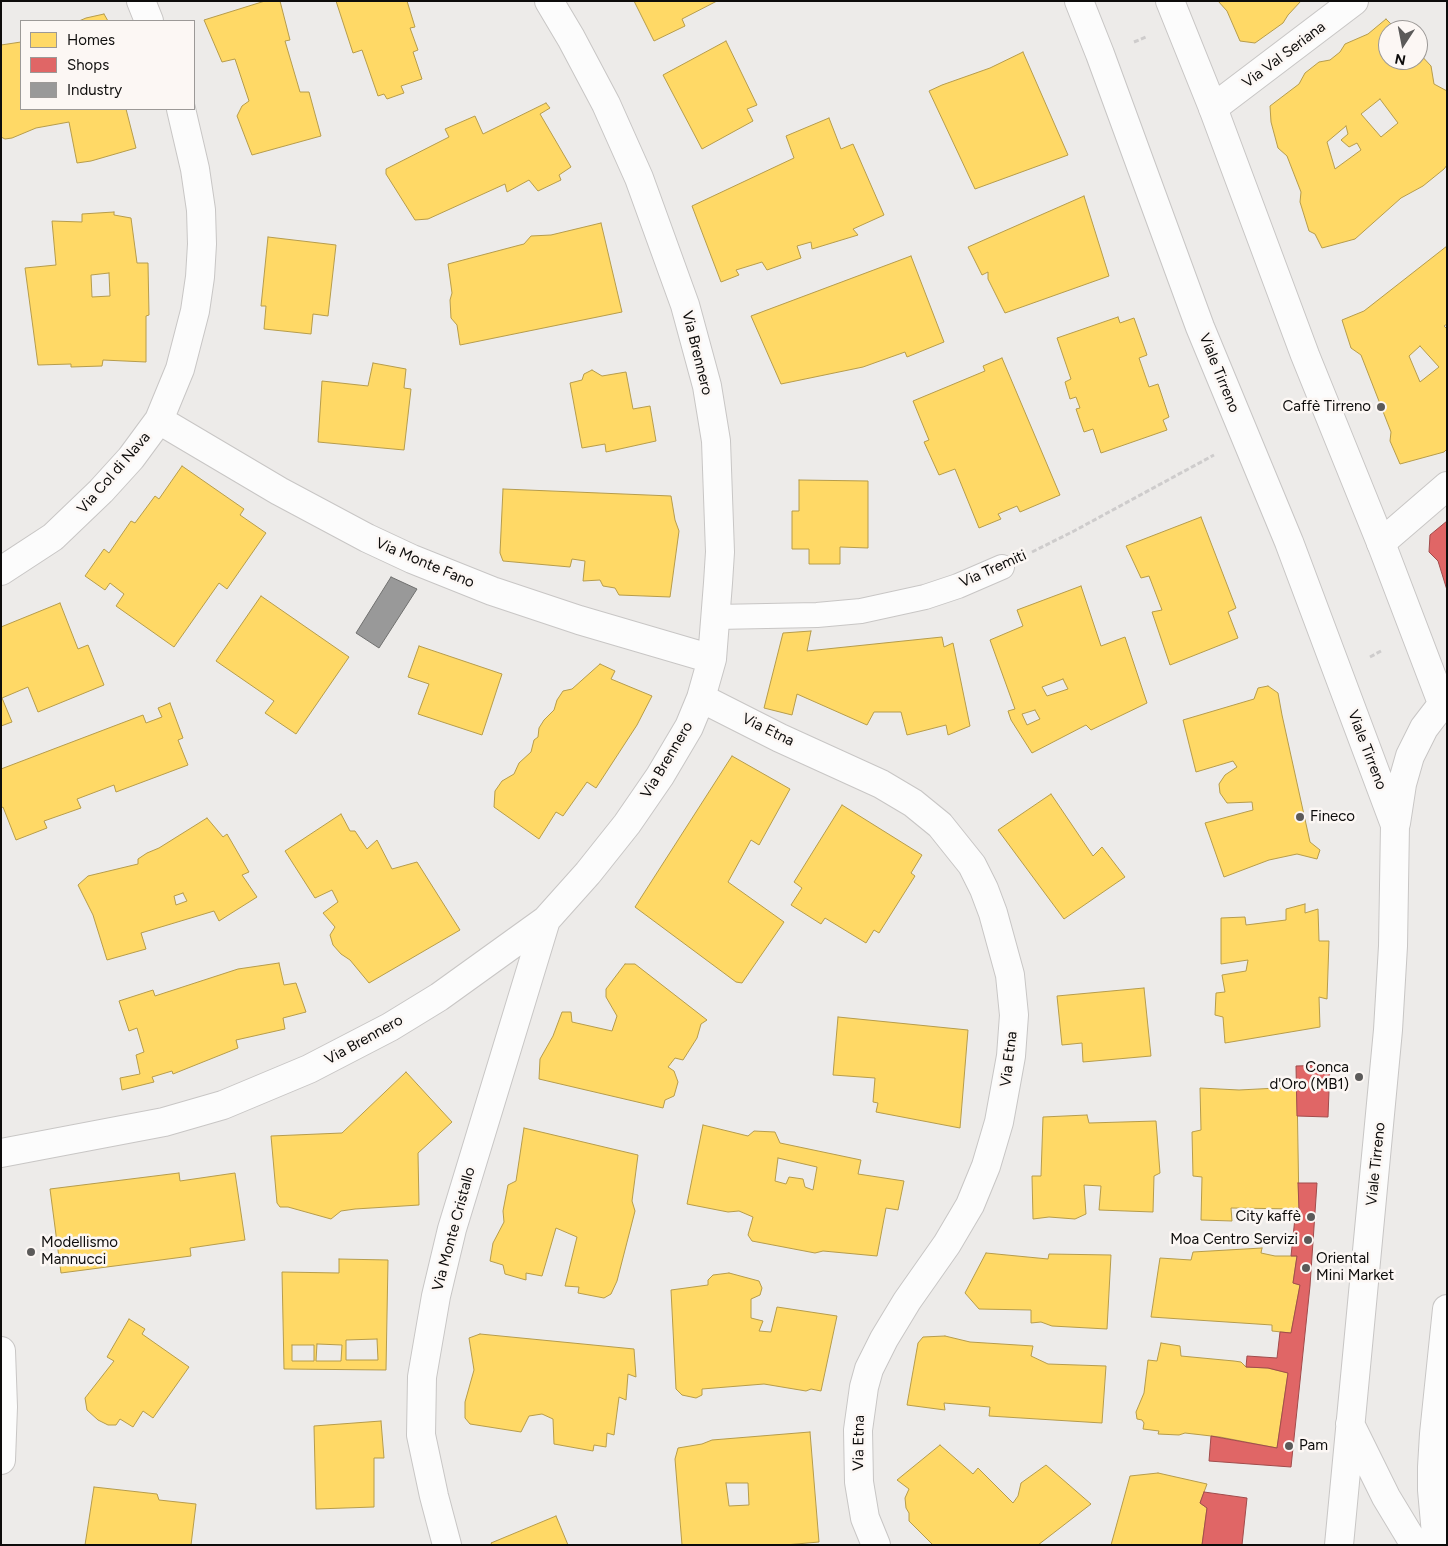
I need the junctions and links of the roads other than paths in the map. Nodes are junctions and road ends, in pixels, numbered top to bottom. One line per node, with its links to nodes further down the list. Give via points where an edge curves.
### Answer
1 (141, 1): 6 (street)
2 (549, 1): 14 (street, Via Brennero, via 606,104 639,178 698,349 716,440 720,552)
3 (1078, 1): 18 (street, Viale Tirreno, via 1200,327 1289,542)
4 (1170, 1): 7 (street)
5 (1354, 1): 7 (street, Via Val Seriana)
6 (149, 20)
7 (1213, 108): 11 (street, via 1305,355)
8 (181, 110): 9 (street, Via Col di Nava, via 202,210 200,277 180,369)
9 (159, 420): 13 (street, Via Col di Nava, via 131,458 70,522 34,551); 15 (street, Via Monte Fano, via 279,491 420,562 492,591 579,620)
10 (1447, 486): 11 (street)
11 (1381, 543): 17 (street)
12 (1002, 567): 14 (lane, Via Tremiti, via 925,597 861,611)
13 (1, 571)
14 (716, 617): 15 (street, Via Brennero)
15 (712, 659): 16 (street, Via Brennero)
16 (701, 698): 19 (street, Via Brennero, via 676,750 627,824); 26 (street, Via Etna, via 881,784 913,803 940,825 972,865 984,889 1010,975 1014,1015 1011,1056 1001,1115 986,1166 970,1205 884,1339 864,1387 858,1430 859,1482 865,1518)
17 (1444, 700): 18 (street, via 1424,728 1410,756)
18 (1395, 825): 23 (street, Viale Tirreno, via 1388,1030)
19 (546, 920): 20 (street, Via Brennero, via 439,996 390,1026 310,1069 268,1087 223,1105 164,1122); 25 (street, Via Monte Cristallo, via 452,1229 424,1368 421,1435)
20 (1, 1153)
21 (1447, 1309): 29 (street, via 1432,1467)
22 (1, 1351): 24 (street)
23 (1350, 1424): 27 (street, Viale Tirreno); 28 (street, via 1386,1497)
24 (1, 1460)
25 (447, 1545)
26 (876, 1545)
27 (1339, 1545)
28 (1415, 1545)
29 (1437, 1545)

